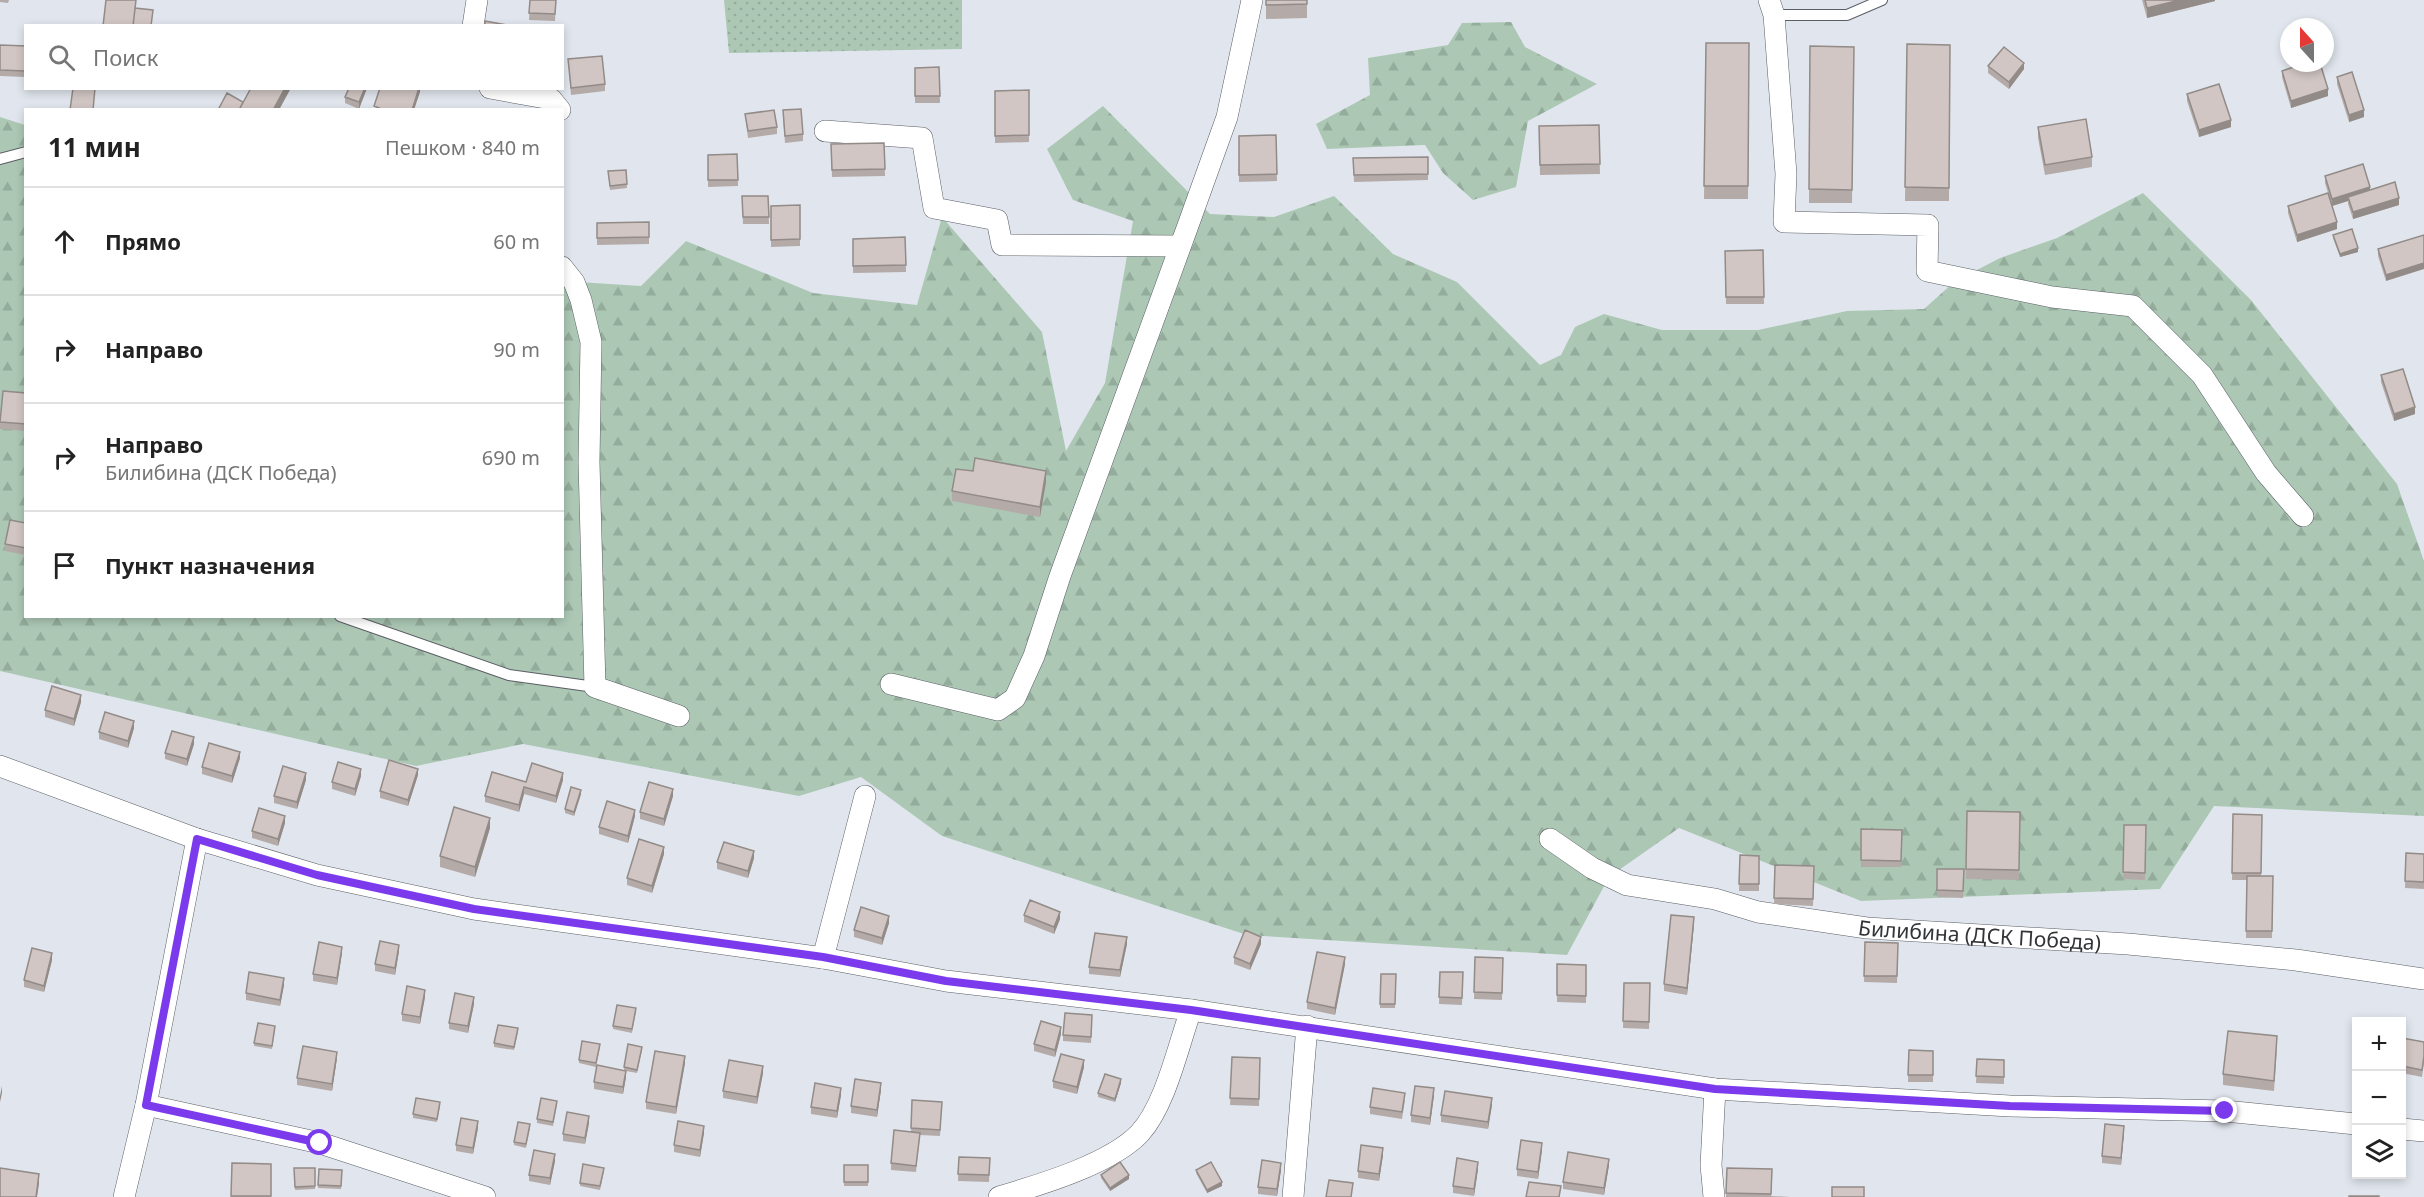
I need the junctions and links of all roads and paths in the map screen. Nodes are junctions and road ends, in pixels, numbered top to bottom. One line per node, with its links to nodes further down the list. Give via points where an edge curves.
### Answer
1 (477, 0): 5 (street)
2 (1252, 0): 11 (street, via 1227,117)
3 (1882, 0): 4 (lane, via 1847,15)
4 (1771, 8): 13 (street, via 1786,174 1784,222 1928,225 1927,271 2052,297 2133,306 2202,375 2266,473)
5 (473, 24)
6 (500, 90): 7 (street, via 551,99)
7 (558, 108)
8 (825, 131): 11 (street, via 922,138 934,208 997,220 1002,246)
9 (24, 153): 10 (lane)
10 (0, 159)
11 (1180, 246): 15 (street, via 1034,656 1015,698 998,710)
12 (566, 277): 16 (street, via 581,300 591,342 589,462)
13 (2303, 516)
14 (346, 618): 16 (lane, via 509,675)
15 (891, 684)
16 (595, 687): 17 (street)
17 (679, 716)
18 (0, 766): 20 (street)
19 (865, 796): 22 (street)
20 (197, 839): 22 (street, via 317,875 474,909); 27 (street)
21 (1550, 839): 23 (street, Билибина (ДСК Победа), via 1592,868 1628,885 1715,899 1758,912 1867,928 2128,944 2296,960)
22 (823, 957): 24 (street, via 946,981)
23 (2424, 979)
24 (1191, 1010): 25 (street); 33 (street, via 1159,1102 1140,1133 1076,1171)
25 (1307, 1026): 26 (street); 34 (street)
26 (1715, 1089): 28 (street, via 2010,1106 2225,1111); 35 (street, via 1711,1166)
27 (146, 1105): 31 (street); 32 (street, via 320,1143)
28 (2352, 1124)
29 (2406, 1129): 30 (street)
30 (2424, 1131)
31 (123, 1197)
32 (485, 1197)
33 (999, 1197)
34 (1293, 1197)
35 (1714, 1197)

